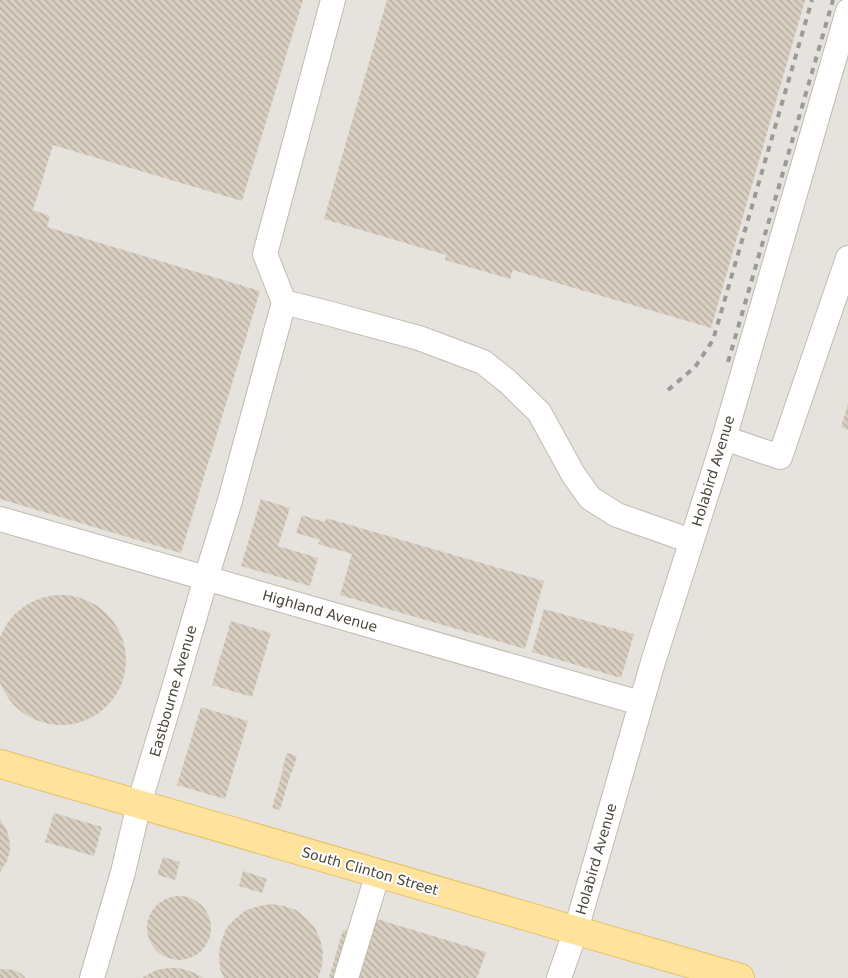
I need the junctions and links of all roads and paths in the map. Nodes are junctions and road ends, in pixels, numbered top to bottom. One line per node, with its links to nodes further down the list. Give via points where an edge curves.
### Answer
1 (333, 0): 4 (street, via 265,254)
2 (848, 11): 5 (street, Holabird Avenue)
3 (848, 258): 5 (street, via 780,457)
4 (284, 302): 7 (street, via 419,338 483,362 539,412 590,498 618,515); 8 (street, Eastbourne Avenue)
5 (724, 438): 7 (street, Holabird Avenue)
6 (0, 519): 8 (street, Highland Avenue)
7 (690, 541): 9 (street, Holabird Avenue)
8 (206, 578): 9 (street, Highland Avenue); 11 (street, Eastbourne Avenue)
9 (640, 703): 13 (street, Holabird Avenue)
10 (0, 764): 11 (main road, South Clinton Street)
11 (139, 804): 12 (main road, South Clinton Street); 14 (street, Eastbourne Avenue)
12 (378, 873): 13 (main road, South Clinton Street); 15 (street)
13 (576, 930): 16 (street, Holabird Avenue); 17 (main road, South Clinton Street)
14 (92, 978)
15 (346, 978)
16 (559, 978)
17 (740, 978)

